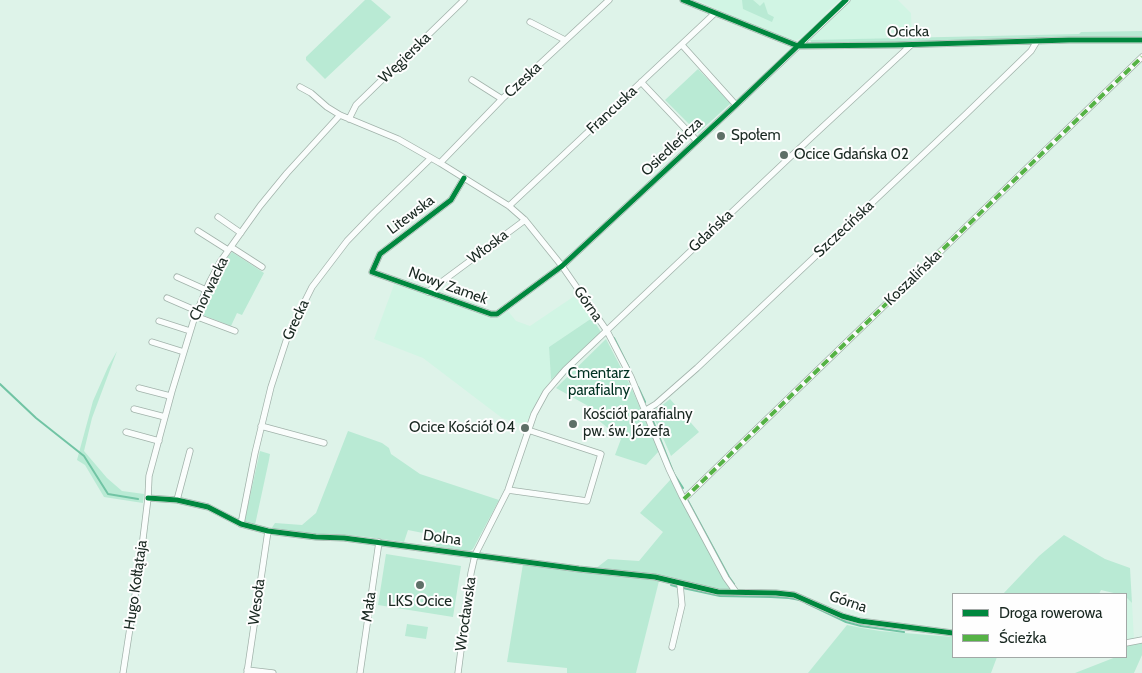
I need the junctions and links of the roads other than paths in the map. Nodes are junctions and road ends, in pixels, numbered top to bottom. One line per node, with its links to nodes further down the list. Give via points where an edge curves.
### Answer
1 (464, 0): 20 (street, Węgierska, via 356,105)
2 (609, 0): 7 (street, Czeska)
3 (683, 0): 5 (street, Ocicka)
4 (847, 0): 12 (street, Osiedleńcza)
5 (715, 13): 10 (street, Francuska); 12 (street, Ocicka)
6 (530, 22): 7 (street)
7 (565, 40): 17 (street, Czeska)
8 (1142, 40): 9 (street, Ocicka)
9 (1037, 41): 11 (street, Ocicka); 48 (street, Szczecińska, via 1031,51 924,154 697,368)
10 (682, 44): 15 (street, Francuska); 18 (street)
11 (911, 45): 12 (street, Ocicka); 42 (street, Gdańska)
12 (798, 46): 18 (street, Osiedleńcza)
13 (1142, 57): 58 (street, Koszalińska)
14 (472, 80): 17 (street)
15 (641, 82): 21 (street); 25 (street, Francuska)
16 (300, 87): 19 (street, Górna)
17 (502, 100): 23 (street, Czeska)
18 (736, 105): 21 (street, Osiedleńcza)
19 (340, 115): 20 (street, Górna); 29 (street, Chorwacka, via 286,173)
20 (349, 119): 22 (street, Górna, via 398,139)
21 (697, 141): 31 (street, Osiedleńcza)
22 (431, 158): 23 (street, Górna); 50 (street, Grecka, via 347,241 312,287 288,335)
23 (440, 163): 24 (street, Górna)
24 (464, 178): 25 (street, Górna); 33 (street, Litewska, via 452,200 380,254)
25 (509, 206): 27 (street, Górna)
26 (218, 217): 29 (street)
27 (525, 220): 31 (street, Górna); 36 (street, Włoska)
28 (198, 231): 30 (street)
29 (241, 233): 30 (street, Chorwacka)
30 (229, 249): 32 (street); 35 (street, Chorwacka)
31 (562, 266): 36 (street, Nowy Zamek, via 497,314); 42 (street, Górna)
32 (262, 267)
33 (372, 272): 36 (street, Nowy Zamek)
34 (177, 277): 35 (street)
35 (206, 290): 38 (street, Chorwacka)
36 (428, 292)
37 (167, 298): 38 (street)
38 (196, 313): 40 (street, Chorwacka); 41 (street)
39 (159, 321): 40 (street)
40 (190, 331): 44 (street, Chorwacka)
41 (235, 331)
42 (607, 331): 48 (street, Górna); 51 (street, Gdańska, via 546,392)
43 (152, 342): 44 (street)
44 (184, 352): 46 (street, Chorwacka)
45 (139, 388): 46 (street)
46 (170, 396): 49 (street, Chorwacka)
47 (134, 409): 49 (street)
48 (646, 410): 58 (street, Górna)
49 (165, 417): 53 (street, Chorwacka)
50 (261, 426): 54 (street); 60 (street, Grecka)
51 (528, 430): 56 (street, Gdańska); 56 (street, via 601,454 587,501)
52 (126, 432): 53 (street)
53 (159, 441): 57 (street, Chorwacka)
54 (324, 443)
55 (190, 451): 59 (street)
56 (508, 490): 63 (street, Gdańska)
57 (148, 498): 59 (street, Dolna); 71 (street, Hugo Kołłątaja)
58 (684, 499): 65 (street, Górna)
59 (177, 500): 60 (street, Dolna, via 208,507)
60 (240, 524): 61 (street, Dolna)
61 (268, 531): 62 (street, Dolna); 70 (street, Wesoła)
62 (379, 542): 63 (street, Dolna); 73 (street, Mała)
63 (475, 555): 64 (street, Dolna, via 655,577); 74 (street, Wrocławska)
64 (681, 587): 65 (street, Dolna); 69 (street, via 682,605)
65 (736, 592): 66 (street, Górna, via 794,595 860,621)
66 (952, 633)
67 (1142, 640): 68 (street)
68 (1127, 643)
69 (672, 647)
70 (247, 671): 72 (street)
71 (122, 673)
72 (273, 673)
73 (360, 673)
74 (458, 673)

